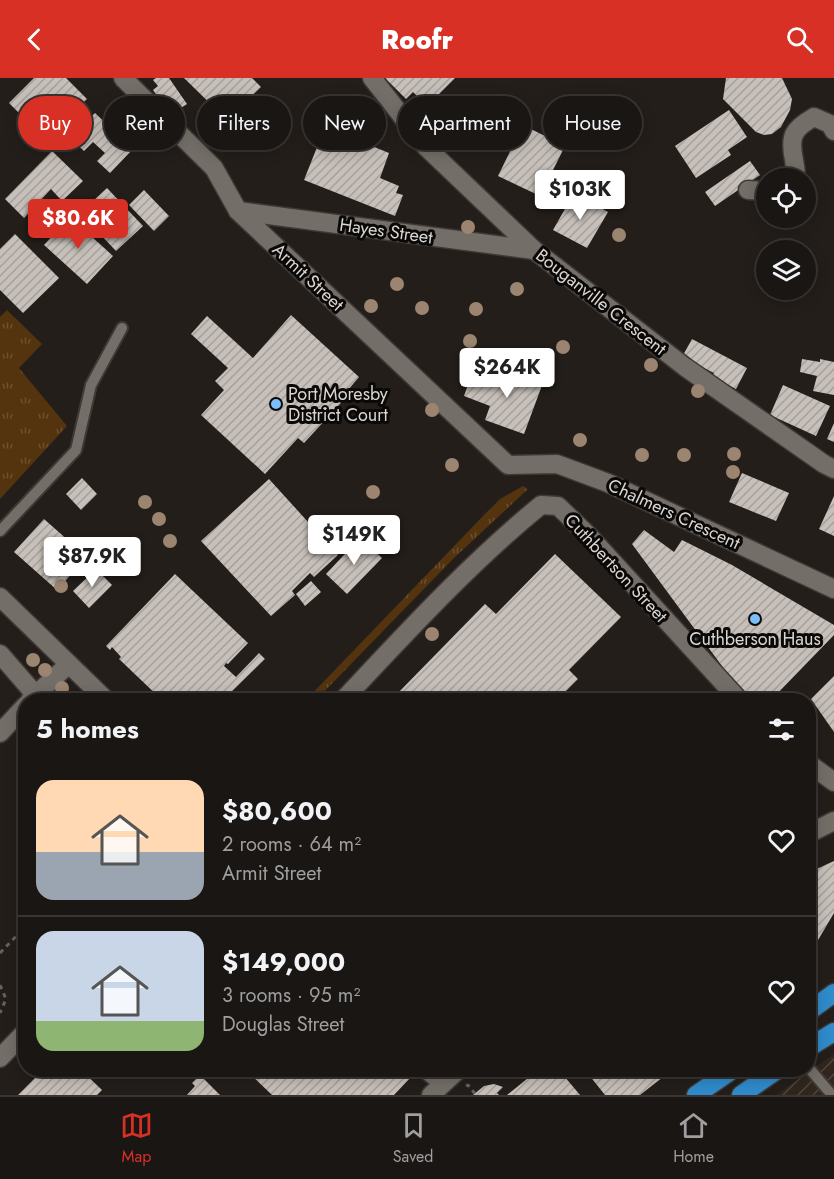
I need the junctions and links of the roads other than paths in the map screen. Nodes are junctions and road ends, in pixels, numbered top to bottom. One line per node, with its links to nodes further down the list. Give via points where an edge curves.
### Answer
1 (123, 78): 5 (street, Armit Street, via 214,168)
2 (372, 78): 6 (street, Bouganville Crescent, via 426,147)
3 (834, 130): 4 (street, via 813,117 798,126 792,138)
4 (795, 168)
5 (238, 211): 6 (street, Hayes Street); 8 (street, Armit Street)
6 (534, 250): 9 (street, Bouganville Crescent, via 685,367)
7 (122, 328): 10 (lane, via 91,385 76,450)
8 (508, 465): 11 (street, Chalmers Crescent, via 557,464 608,483)
9 (834, 469)
10 (0, 531)
11 (834, 589)
12 (0, 597): 14 (street)
13 (0, 654): 15 (street)
14 (69, 664): 16 (street); 17 (street)
15 (28, 693)
16 (40, 693)
17 (99, 693)
18 (350, 693): 19 (street, Cuthbertson Street, via 430,607 541,505 558,506 590,537)
19 (734, 693)
20 (18, 715): 21 (street)
21 (0, 733)
22 (816, 769): 23 (street)
23 (834, 782)
24 (834, 821): 25 (street)
25 (816, 830)
26 (834, 993): 27 (highway)
27 (816, 1006)
28 (834, 1032): 30 (highway)
29 (18, 1039): 31 (street)
30 (816, 1043)
31 (0, 1058)
32 (816, 1076): 39 (lane)
33 (450, 1077): 36 (street)
34 (722, 1077): 37 (highway)
35 (767, 1077): 38 (highway)
36 (437, 1089)
37 (696, 1095)
38 (741, 1095)
39 (832, 1095)

